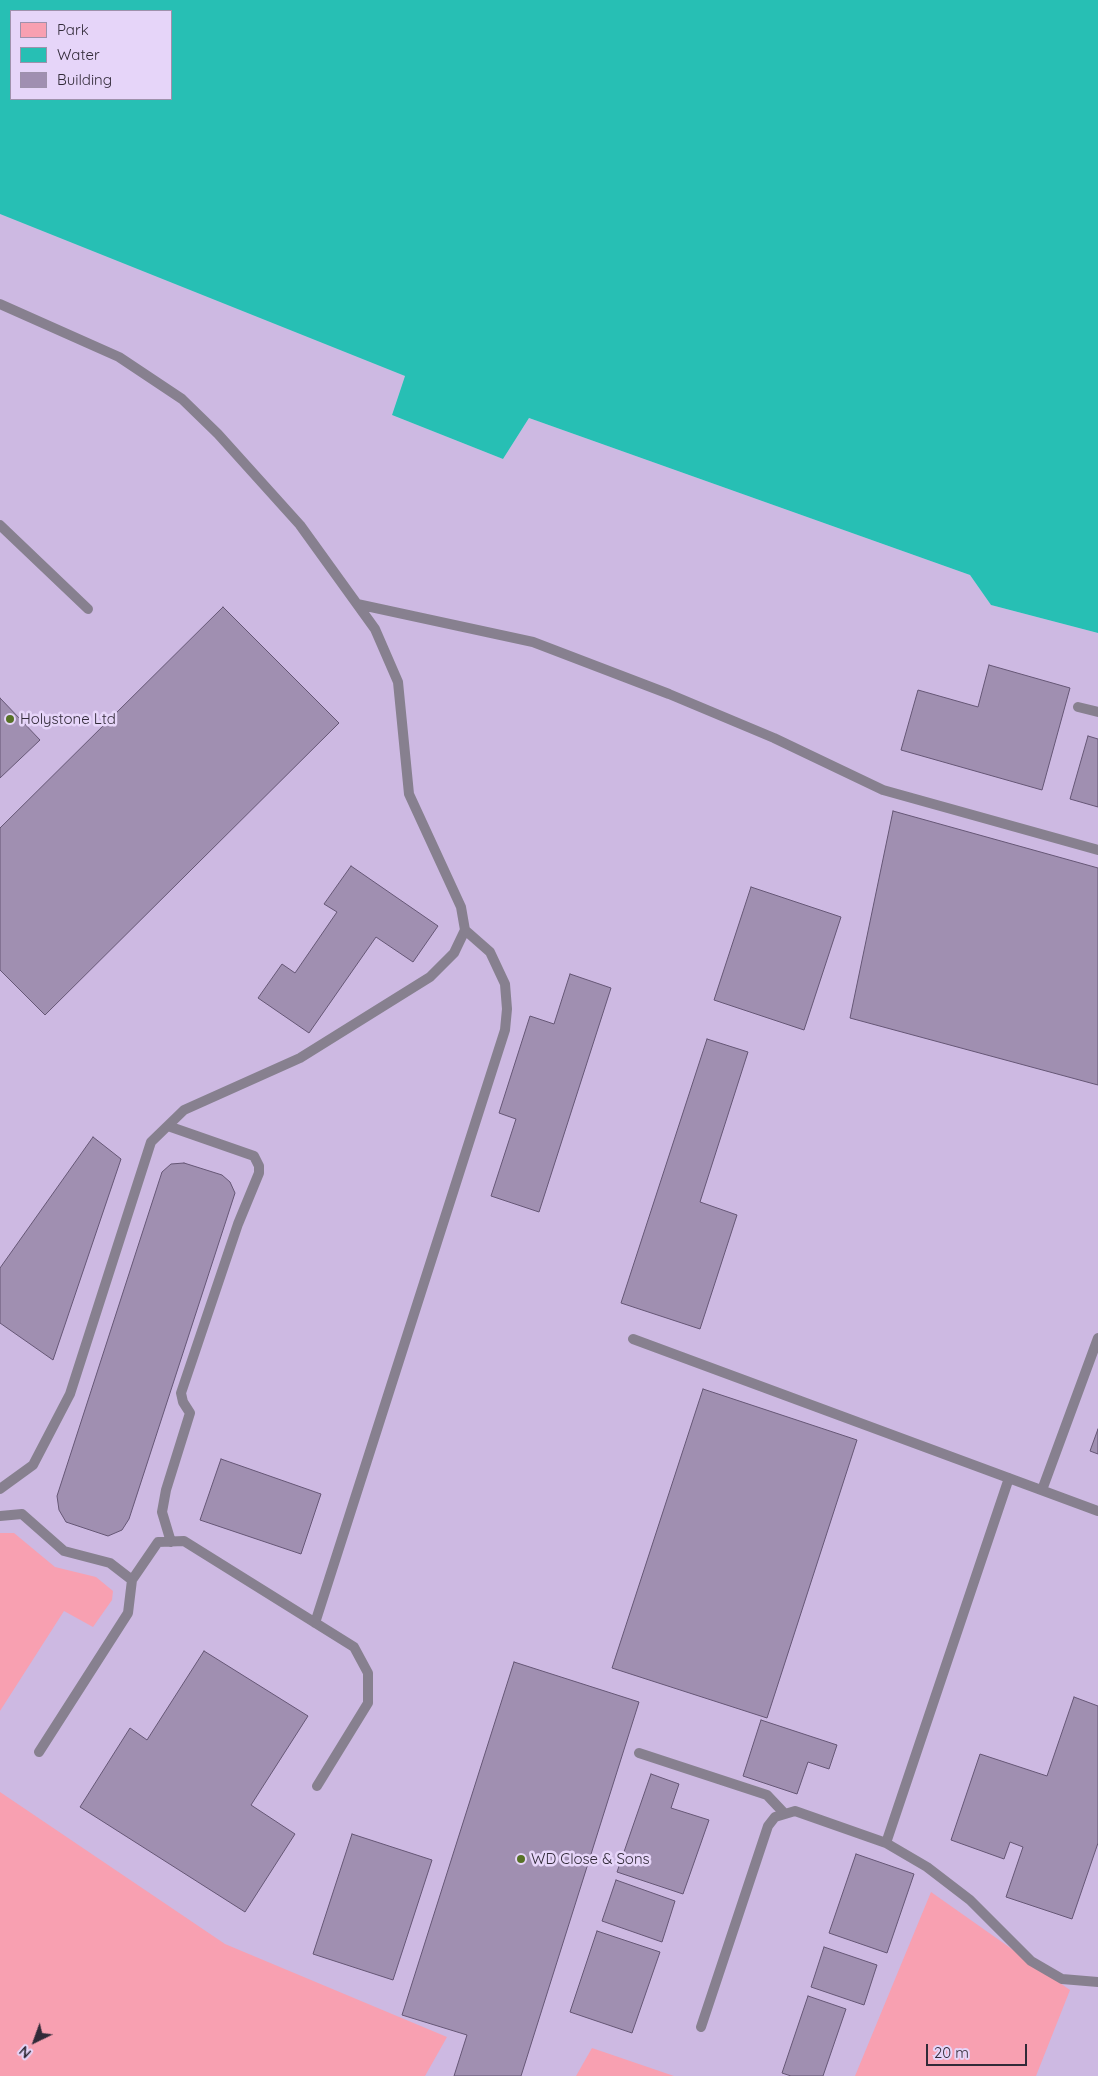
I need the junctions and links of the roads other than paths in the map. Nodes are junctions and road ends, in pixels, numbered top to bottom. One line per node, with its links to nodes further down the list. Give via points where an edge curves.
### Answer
1 (0, 304): 3 (lane, via 119,357 182,399 300,525)
2 (0, 525): 4 (lane)
3 (358, 604): 7 (lane, via 533,642 765,734 883,790); 8 (lane, via 375,629 398,682 410,794 460,907)
4 (88, 609)
5 (1078, 708): 6 (lane)
6 (1098, 712)
7 (1098, 850)
8 (465, 930): 9 (lane, via 454,953 430,977 300,1058 184,1110); 19 (lane, via 490,952 505,984 505,1030)
9 (168, 1126): 13 (lane, via 151,1142 70,1394 33,1465); 17 (lane, via 254,1156 259,1166 181,1393 190,1413 162,1512)
10 (1098, 1338): 14 (lane)
11 (634, 1340): 12 (lane)
12 (1009, 1478): 14 (lane); 24 (lane)
13 (0, 1489)
14 (1042, 1490): 15 (lane)
15 (1098, 1510)
16 (0, 1516): 18 (lane, via 22,1514 64,1551 110,1563)
17 (170, 1542): 18 (lane, via 158,1542); 19 (lane, via 184,1541)
18 (132, 1580): 20 (lane, via 128,1613)
19 (316, 1623): 22 (lane, via 354,1647 368,1673 368,1703)
20 (39, 1752)
21 (639, 1753): 23 (lane, via 767,1795)
22 (318, 1786)
23 (784, 1813): 24 (lane, via 795,1811); 26 (lane, via 775,1817 768,1826)
24 (886, 1843): 25 (lane, via 927,1867 970,1900 1031,1961 1062,1978)
25 (1098, 1982)
26 (702, 2027)

